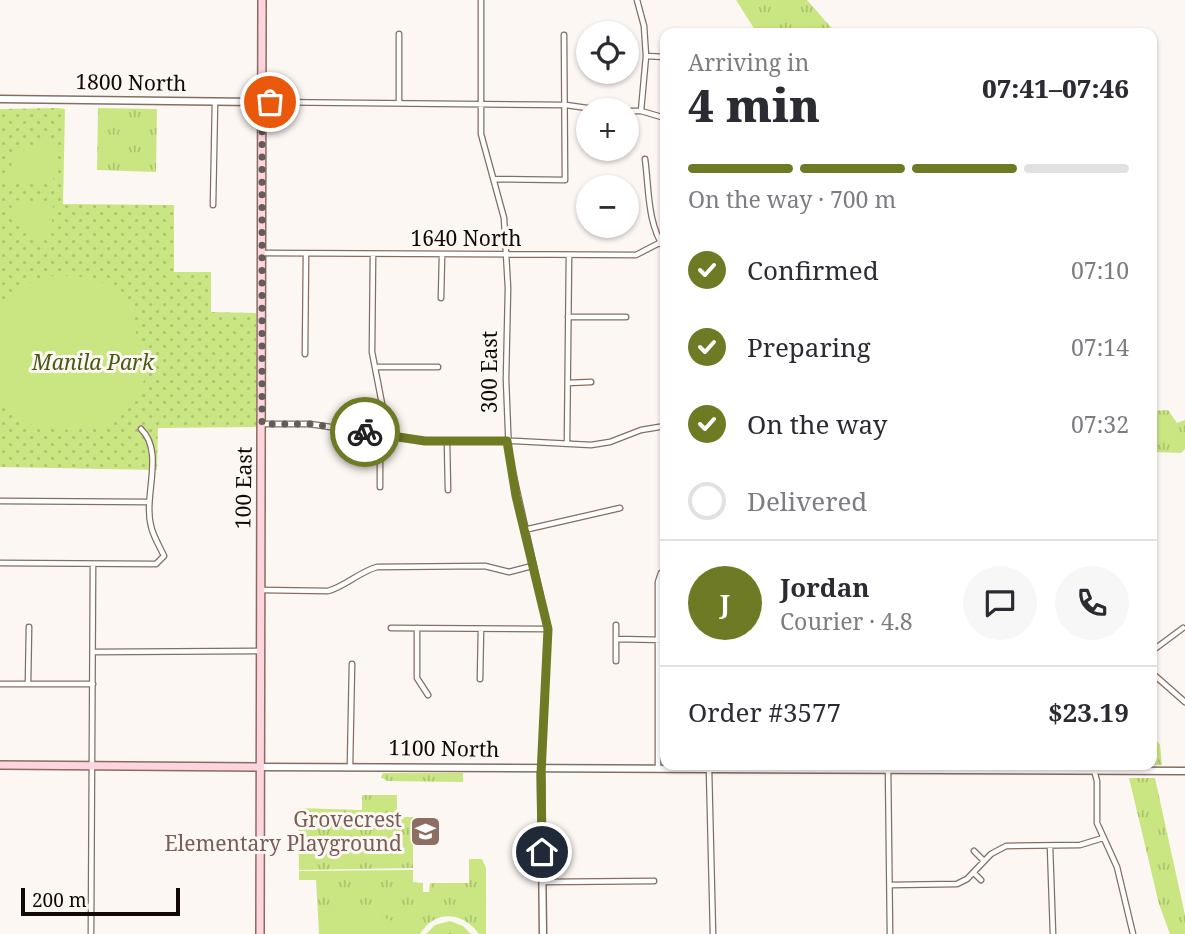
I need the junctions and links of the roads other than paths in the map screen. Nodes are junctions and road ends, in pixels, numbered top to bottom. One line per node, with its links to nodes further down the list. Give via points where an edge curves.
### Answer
1 (262, 0): 10 (main road, 100 East)
2 (481, 0): 12 (street, 300 East)
3 (637, 0): 6 (street)
4 (399, 34): 11 (street)
5 (564, 35): 13 (street)
6 (646, 57): 7 (street); 15 (street)
7 (660, 57)
8 (0, 99): 9 (street, 1800 North)
9 (215, 102): 10 (street, 1800 North); 19 (street)
10 (262, 102): 11 (street); 22 (main road, 100 East)
11 (399, 102): 12 (street)
12 (481, 103): 13 (street); 18 (street, 300 East, via 481,134)
13 (566, 105): 14 (street); 18 (street, via 565,180)
14 (576, 106)
15 (641, 111): 16 (street)
16 (660, 117)
17 (645, 159): 20 (street, via 652,219)
18 (494, 179): 27 (street, 300 East, via 504,218)
19 (213, 205)
20 (660, 235)
21 (660, 243): 25 (street, 1640 North, via 636,255)
22 (262, 253): 23 (street, 1640 North); 36 (main road, 100 East)
23 (306, 254): 24 (street, 1640 North); 31 (street)
24 (373, 254): 26 (street, 1640 North); 32 (street)
25 (569, 255): 27 (street, 1640 North); 29 (street)
26 (442, 256): 27 (street, 1640 North); 28 (street)
27 (505, 256): 40 (street, 300 East)
28 (441, 298)
29 (569, 317): 30 (street); 35 (street)
30 (626, 317)
31 (305, 354)
32 (375, 367): 33 (street); 39 (street, via 383,410)
33 (438, 367)
34 (591, 382): 35 (street)
35 (568, 383): 42 (street)
36 (262, 424): 39 (street, via 310,424); 53 (main road, 100 East)
37 (660, 426): 42 (street, via 610,442)
38 (141, 429): 46 (street, via 151,450)
39 (380, 435): 41 (street); 43 (street)
40 (507, 441): 41 (street); 42 (street); 48 (street, 300 East)
41 (447, 442): 44 (street)
42 (567, 443)
43 (380, 487)
44 (448, 490)
45 (0, 501): 46 (street)
46 (149, 502): 50 (street, via 151,526 164,556 156,564)
47 (620, 508): 48 (street)
48 (524, 530): 51 (street, 300 East)
49 (0, 563): 50 (street)
50 (93, 564): 65 (street)
51 (532, 566): 53 (street, via 509,572 485,566 377,567 328,591); 60 (street, 300 East)
52 (660, 576): 62 (street)
53 (260, 590): 64 (main road, 100 East)
54 (616, 625): 61 (street)
55 (29, 627): 71 (street)
56 (391, 628): 57 (street)
57 (417, 628): 59 (street); 73 (street, via 417,678)
58 (1183, 628): 63 (street)
59 (481, 629): 60 (street); 69 (street)
60 (548, 629): 79 (street, 300 East)
61 (616, 639): 62 (street); 66 (street)
62 (658, 639): 80 (street)
63 (1157, 647)
64 (260, 651): 65 (street); 78 (main road, 100 East)
65 (93, 652): 72 (street)
66 (616, 662)
67 (352, 664): 77 (street)
68 (1157, 677): 74 (street)
69 (480, 679)
70 (0, 684): 71 (street)
71 (28, 684): 72 (street)
72 (93, 684): 76 (street)
73 (428, 695)
74 (1185, 702)
75 (0, 765): 76 (main road, 1100 North)
76 (90, 765): 78 (main road, 1100 North); 95 (street)
77 (349, 766): 78 (street, 1100 North); 79 (street, 1100 North)
78 (259, 767): 96 (main road, 100 East)
79 (541, 769): 80 (street, 1100 North); 93 (street, 300 East)
80 (658, 769)
81 (709, 770): 98 (street)
82 (888, 770): 94 (street)
83 (1073, 770): 84 (street, 1100 North)
84 (1094, 771): 85 (street, 1100 North); 86 (street, via 1097,823)
85 (1185, 771)
86 (1103, 838): 87 (street); 101 (street, via 1117,867)
87 (1050, 846): 89 (street, via 1006,846); 100 (street)
88 (974, 851): 89 (street)
89 (984, 861): 90 (street)
90 (974, 873): 91 (street); 94 (street, via 953,885)
91 (981, 880)
92 (654, 881): 93 (street)
93 (542, 882): 97 (street, 300 East)
94 (891, 886): 99 (street)
95 (91, 934)
96 (260, 934)
97 (543, 934)
98 (713, 934)
99 (890, 934)
100 (1053, 934)
101 (1133, 934)

